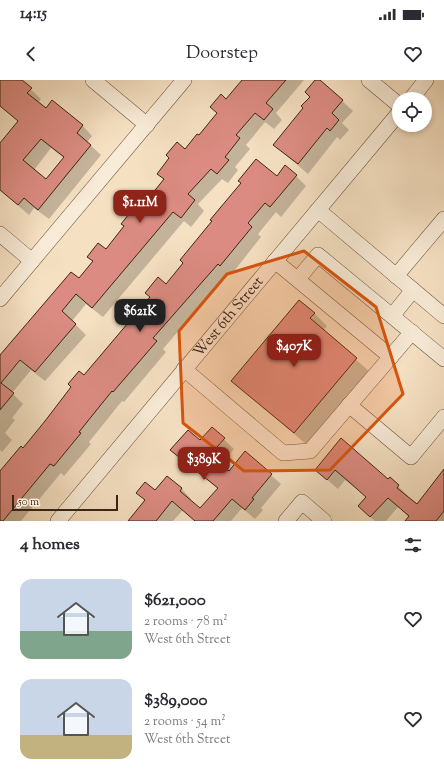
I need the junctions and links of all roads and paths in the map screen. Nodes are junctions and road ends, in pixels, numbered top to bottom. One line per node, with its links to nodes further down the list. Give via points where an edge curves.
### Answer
1 (93, 80): 8 (street)
2 (184, 80): 8 (street)
3 (369, 80): 6 (street)
4 (426, 80): 5 (street)
5 (416, 92)
6 (392, 99)
7 (392, 121): 9 (street, West 6th Street)
8 (147, 125): 12 (street)
9 (318, 210): 13 (street, West 6th Street); 14 (street)
10 (444, 219): 14 (street)
11 (0, 234): 12 (street)
12 (32, 261): 17 (street)
13 (275, 261): 15 (street); 23 (street, West 6th Street)
14 (396, 276): 16 (street)
15 (298, 279): 18 (street, via 318,255); 21 (street)
16 (413, 290): 18 (street); 19 (street)
17 (0, 299)
18 (392, 316): 20 (street)
19 (444, 316)
20 (412, 332): 21 (street); 22 (street)
21 (391, 357): 24 (street)
22 (444, 358)
23 (184, 369): 24 (street, via 283,453 310,451); 26 (street, West 6th Street)
24 (349, 405): 25 (street, via 411,457)
25 (444, 417)
26 (58, 521)
27 (286, 521): 28 (street, via 302,502)
28 (324, 521)

